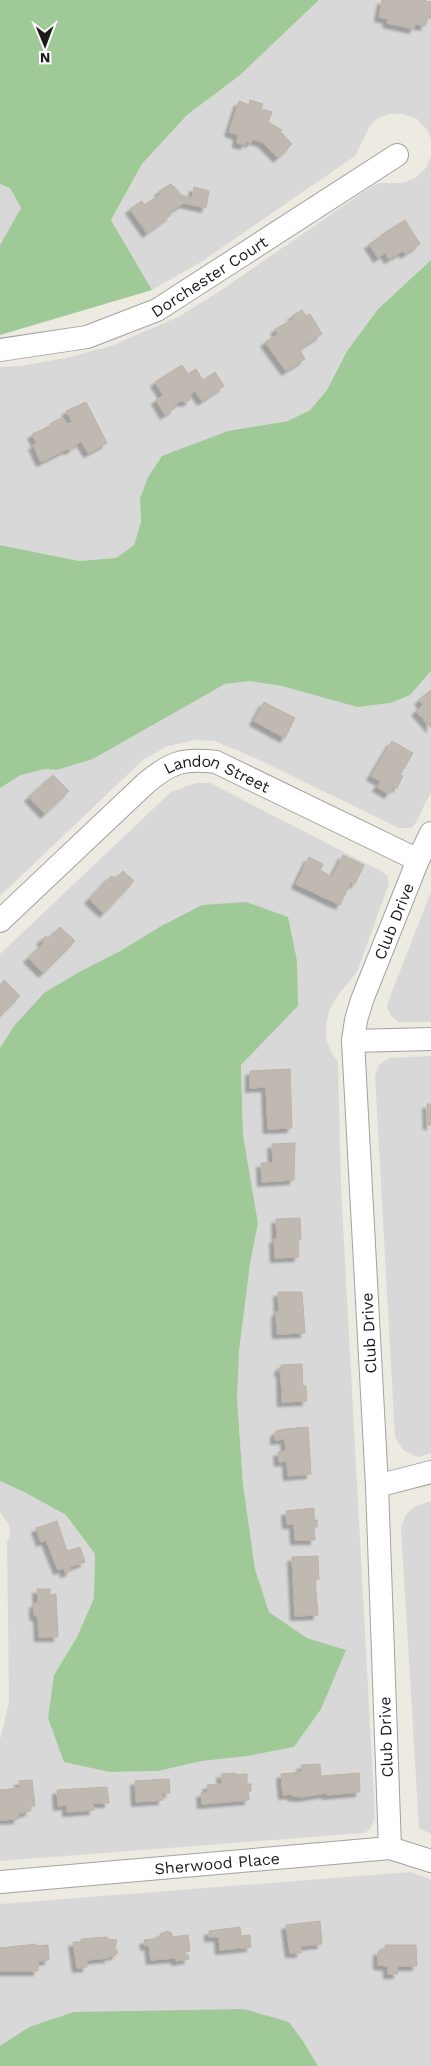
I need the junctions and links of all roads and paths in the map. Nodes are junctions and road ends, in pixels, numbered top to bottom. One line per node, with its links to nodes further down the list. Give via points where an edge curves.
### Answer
1 (397, 155): 2 (street, Dorchester Court, via 157,310 87,337)
2 (0, 350)
3 (431, 833): 4 (street, Club Drive)
4 (418, 860): 5 (street, Landon Street, via 216,762 184,760 168,766 146,784); 7 (street, Club Drive, via 362,1000)
5 (0, 921)
6 (431, 1039): 7 (street)
7 (353, 1041): 9 (street, Club Drive)
8 (431, 1472): 9 (street)
9 (377, 1486): 10 (street, Club Drive)
10 (390, 1848): 11 (street, Sherwood Place); 12 (street, Sherwood Place)
11 (431, 1861)
12 (0, 1882)

